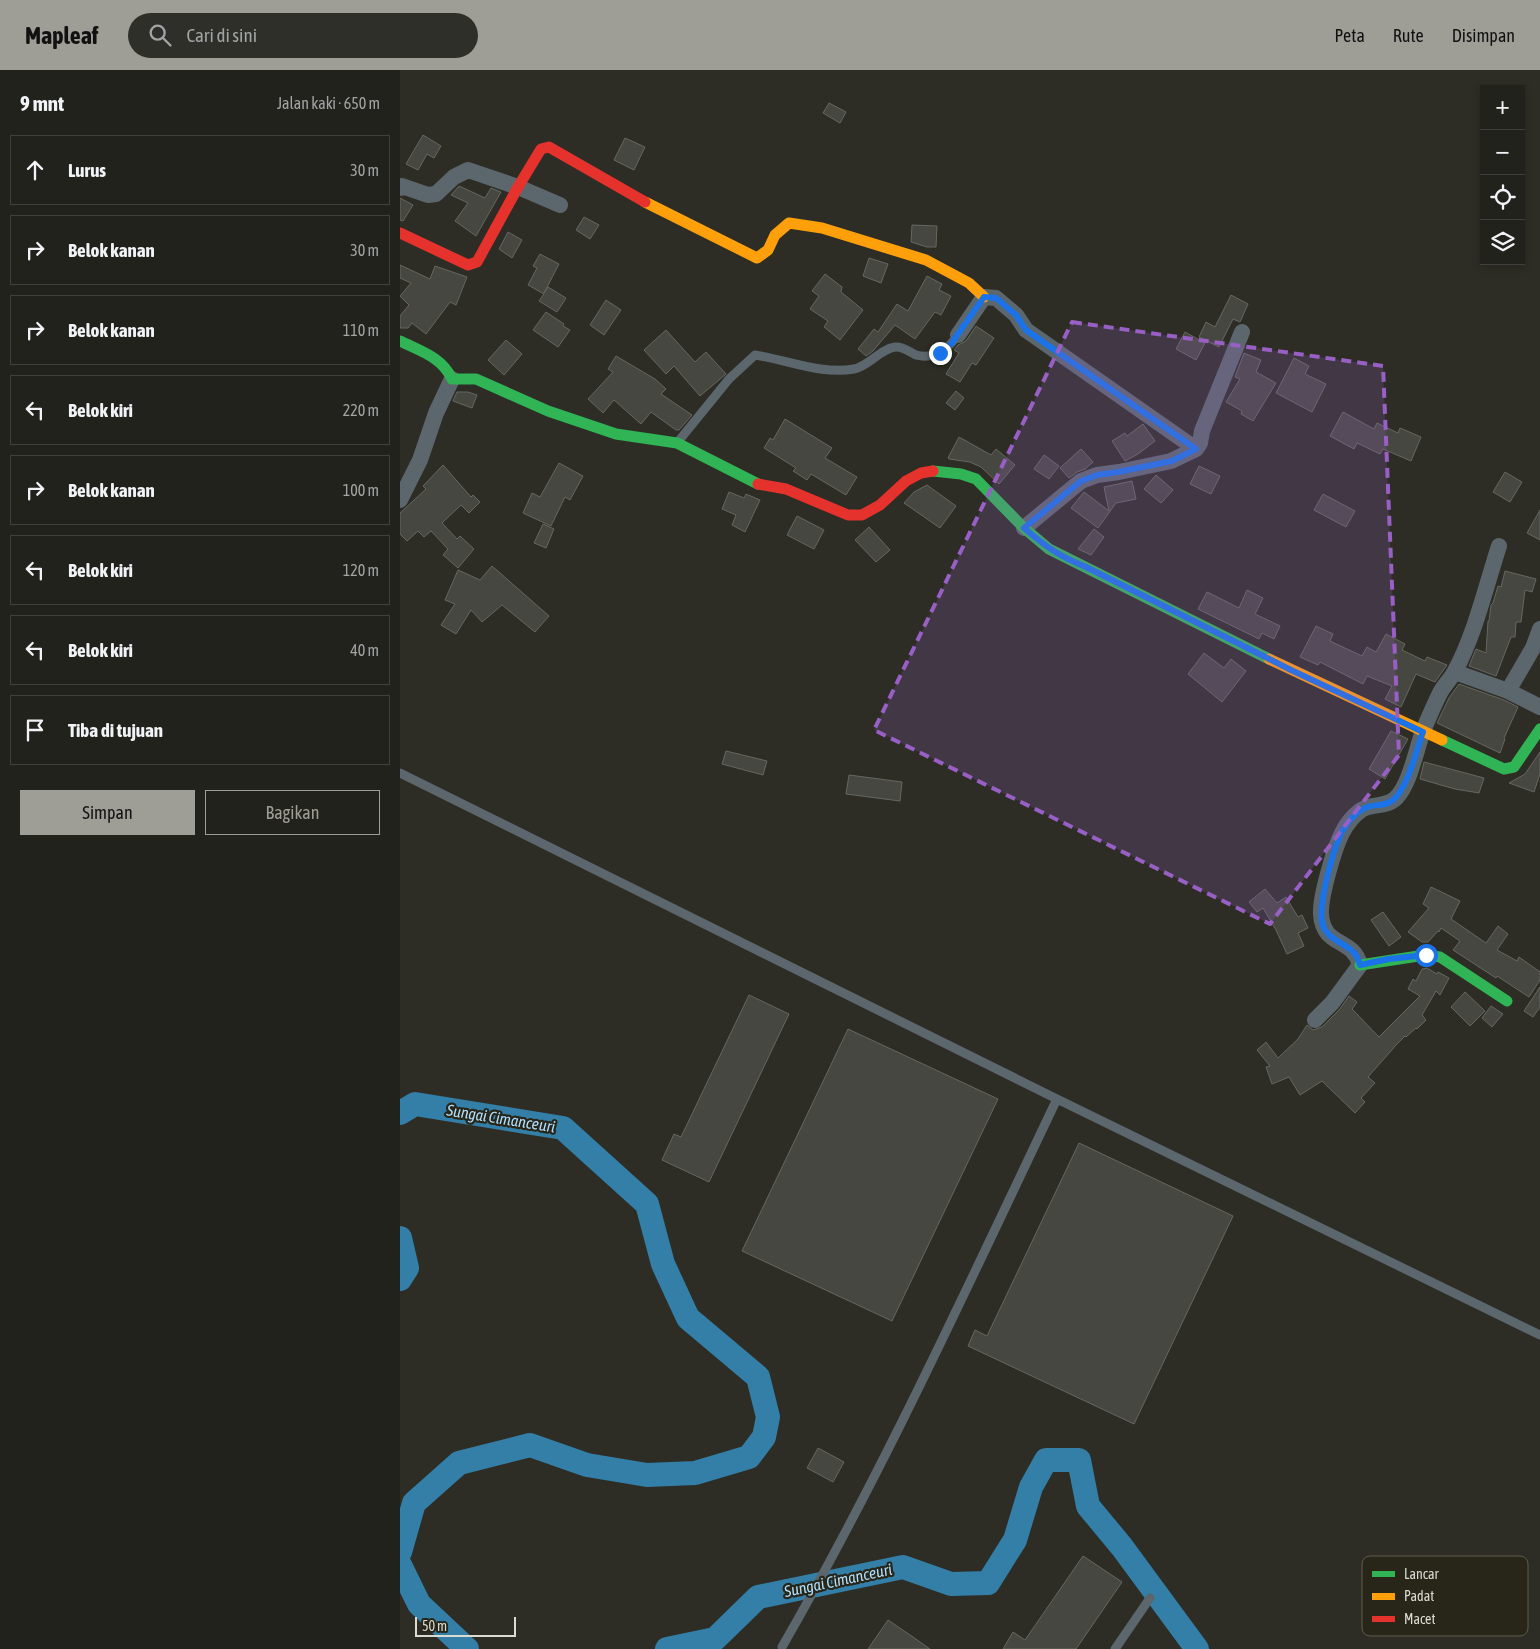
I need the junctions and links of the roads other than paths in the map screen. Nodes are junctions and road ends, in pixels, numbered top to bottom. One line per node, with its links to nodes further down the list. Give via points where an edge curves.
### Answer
1 (518, 187): 2 (street, via 468,170 454,177 436,194); 3 (street); 4 (street, via 477,262 471,265); 5 (street, via 541,149 549,147 635,197 757,258 768,250 775,235 789,222 822,228 926,260 969,283)
2 (400, 188)
3 (560, 205)
4 (400, 233)
5 (984, 297): 7 (street); 11 (street, via 996,298 1016,315 1026,330)
6 (1242, 332): 11 (street)
7 (958, 335): 10 (lane, via 940,353 928,357 893,347 865,366 854,369 828,371 756,355 729,379)
8 (400, 341): 9 (street, via 438,359)
9 (452, 379): 10 (street, via 476,379 548,410 616,434); 12 (street, via 420,460)
10 (677, 443): 13 (street, via 755,484 786,489 848,515 862,515 880,505 920,473 937,470 960,474 976,479)
11 (1196, 449): 13 (street, via 1172,461 1081,481)
12 (400, 500)
13 (1024, 528): 20 (street, via 1065,558)
14 (1499, 546): 16 (street)
15 (1540, 630): 17 (street)
16 (1455, 672): 17 (street); 20 (street, via 1440,692)
17 (1508, 692): 18 (street)
18 (1540, 707)
19 (1540, 729): 20 (street, via 1514,767 1504,768)
20 (1423, 732): 22 (street, via 1404,786 1396,798 1385,805 1373,805 1351,819 1342,833 1325,883 1320,912 1325,931 1353,950)
21 (400, 773): 25 (lane)
22 (1360, 965): 23 (street, via 1426,955 1440,957); 24 (street)
23 (1506, 1001)
24 (1315, 1020)
25 (1057, 1099): 26 (lane); 28 (lane, via 922,1383)
26 (1540, 1335)
27 (1150, 1598): 29 (lane)
28 (782, 1648)
29 (1115, 1649)

